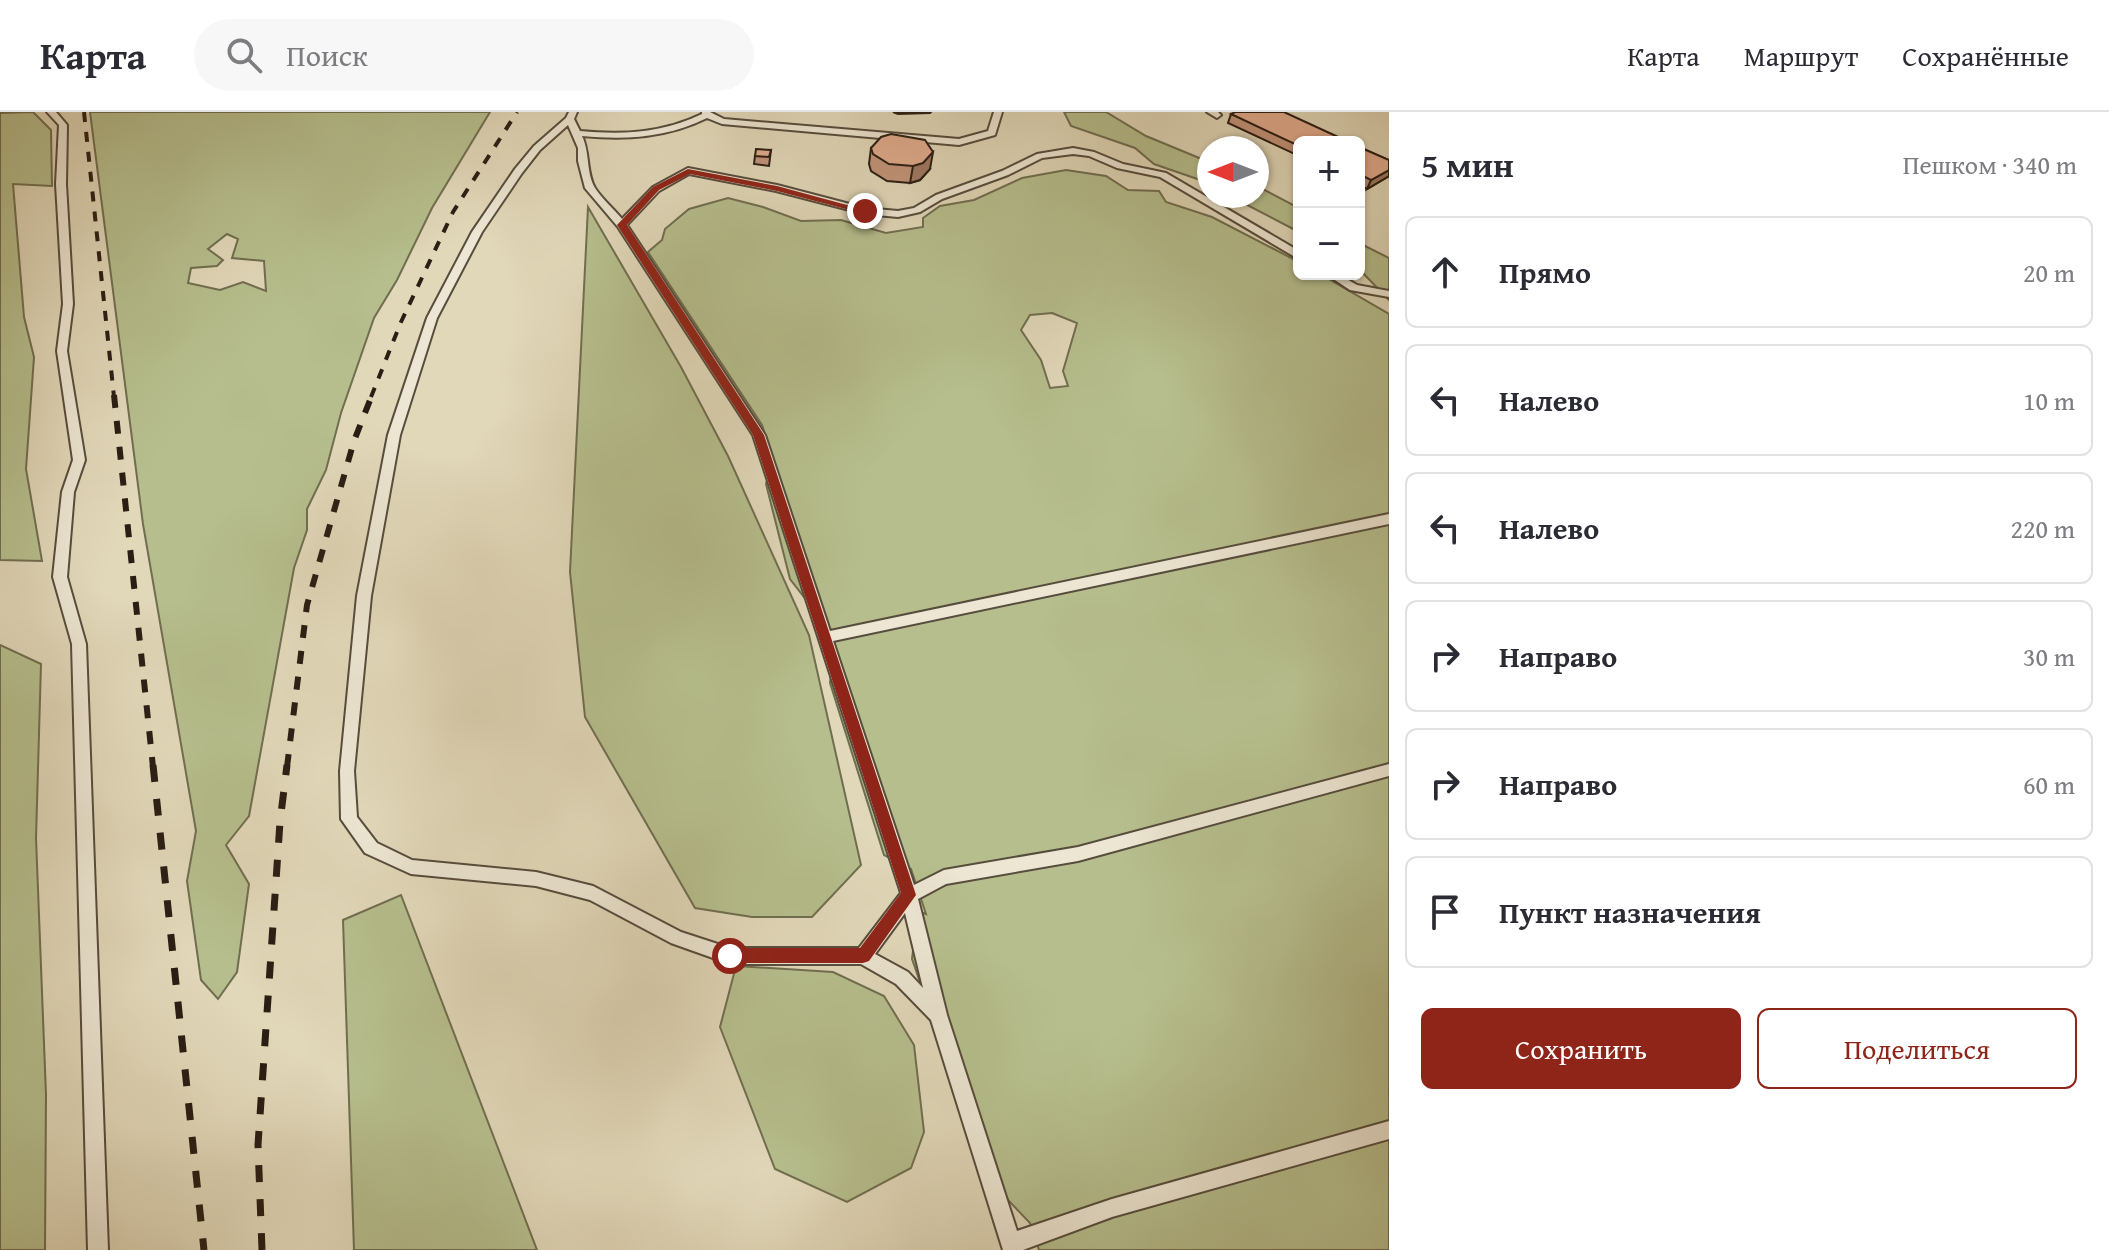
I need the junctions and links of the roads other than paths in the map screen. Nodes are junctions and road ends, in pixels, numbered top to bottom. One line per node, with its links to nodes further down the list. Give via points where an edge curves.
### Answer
1 (51, 112): 17 (lane, via 63,125 68,304 62,351 79,460 68,492 60,577 79,644)
2 (998, 112): 3 (lane, via 992,133 959,142 722,121)
3 (706, 114): 4 (lane, via 683,128 622,136)
4 (573, 121): 5 (lane, via 590,188); 13 (lane, via 537,148 477,232 432,318 394,435 364,596 347,771 349,819 371,848 411,867 536,879 593,893 677,938 730,956)
5 (622, 225): 6 (lane, via 656,189 688,171 898,214 1040,156 1073,151 1163,175); 10 (lane, via 759,435)
6 (1293, 251)
7 (1341, 280): 8 (lane, via 1354,288)
8 (1389, 294)
9 (1389, 519): 10 (lane)
10 (824, 638): 12 (lane)
11 (1389, 770): 12 (lane, via 1078,854 944,877)
12 (909, 895): 13 (lane); 14 (lane)
13 (863, 956): 14 (lane, via 902,978)
14 (938, 1015): 16 (lane)
15 (1389, 1130): 16 (lane, via 1112,1208)
16 (1012, 1247)
17 (98, 1250)

